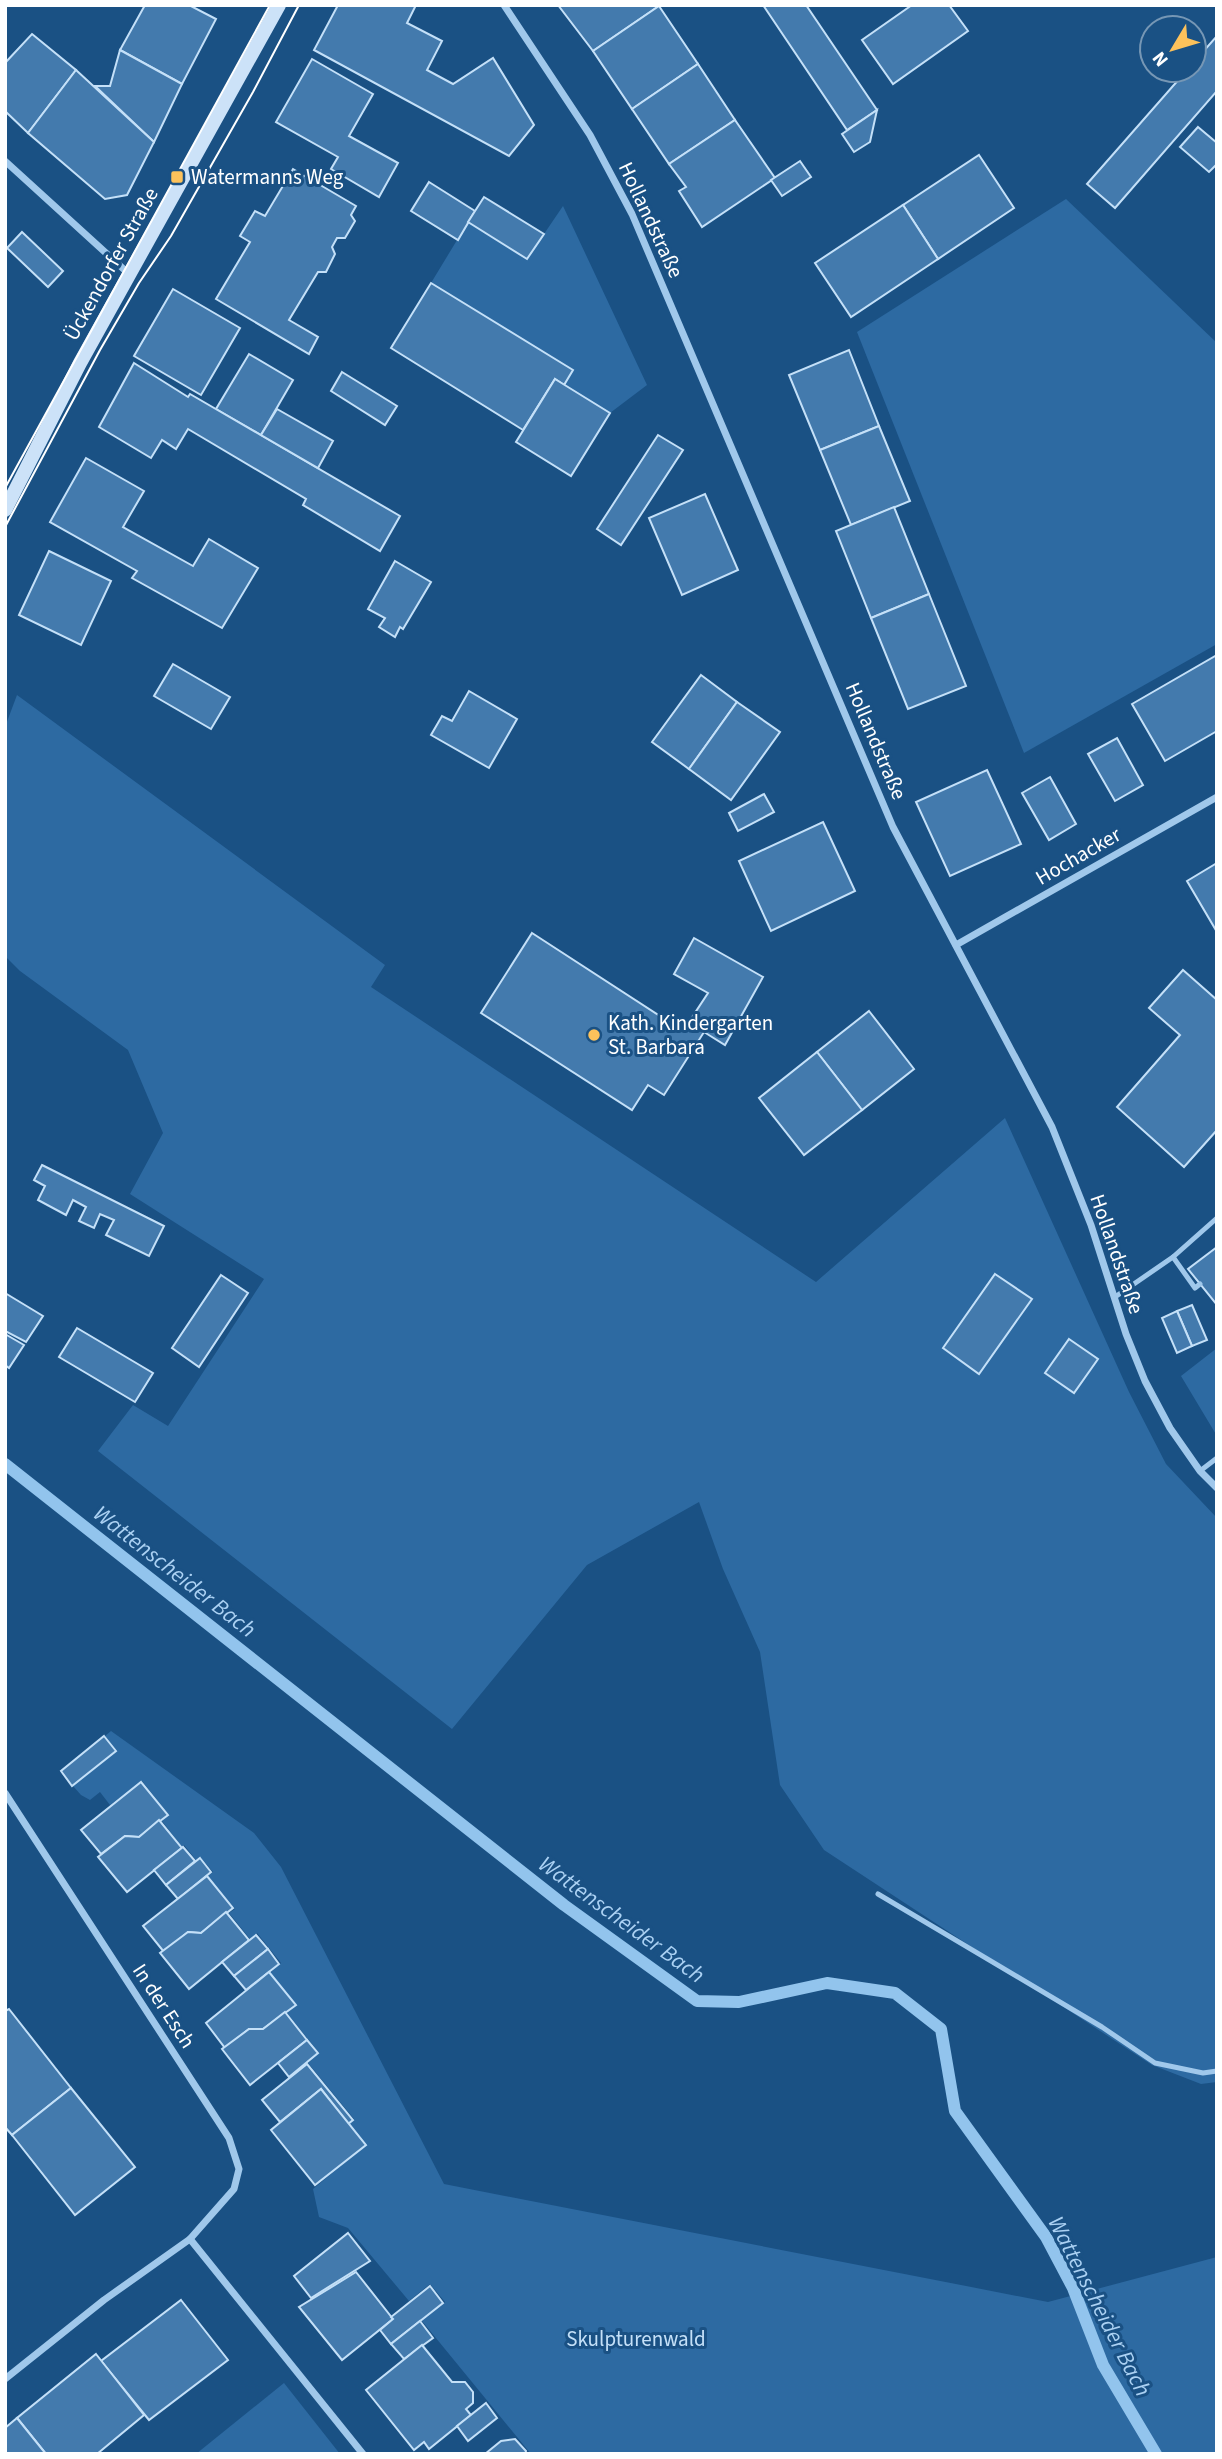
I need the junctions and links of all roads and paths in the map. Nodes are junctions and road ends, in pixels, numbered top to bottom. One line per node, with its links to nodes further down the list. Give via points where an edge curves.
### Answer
1 (279, 5): 4 (main road, Ückendorfer Straße)
2 (504, 5): 7 (street, Hollandstraße, via 590,135 632,214 893,827)
3 (5, 161): 4 (street)
4 (130, 276): 5 (main road, Ückendorfer Straße)
5 (5, 510)
6 (1217, 797): 7 (street, Hochacker)
7 (956, 945): 11 (street, Hollandstraße, via 1052,1127)
8 (1217, 1219): 9 (lane)
9 (1173, 1257): 10 (lane, via 1195,1288); 11 (lane)
10 (1200, 1284)
11 (1115, 1297): 13 (street, Hollandstraße, via 1145,1381)
12 (1217, 1458): 13 (lane)
13 (1200, 1471): 14 (street, Hollandstraße)
14 (1217, 1488)
15 (5, 1793): 18 (street, In der Esch, via 229,2138 239,2169 234,2189)
16 (878, 1894): 17 (lane, via 1155,2063 1203,2073)
17 (1217, 2071)
18 (190, 2239): 19 (street, In der Esch); 20 (street)
19 (5, 2379)
20 (363, 2454)

